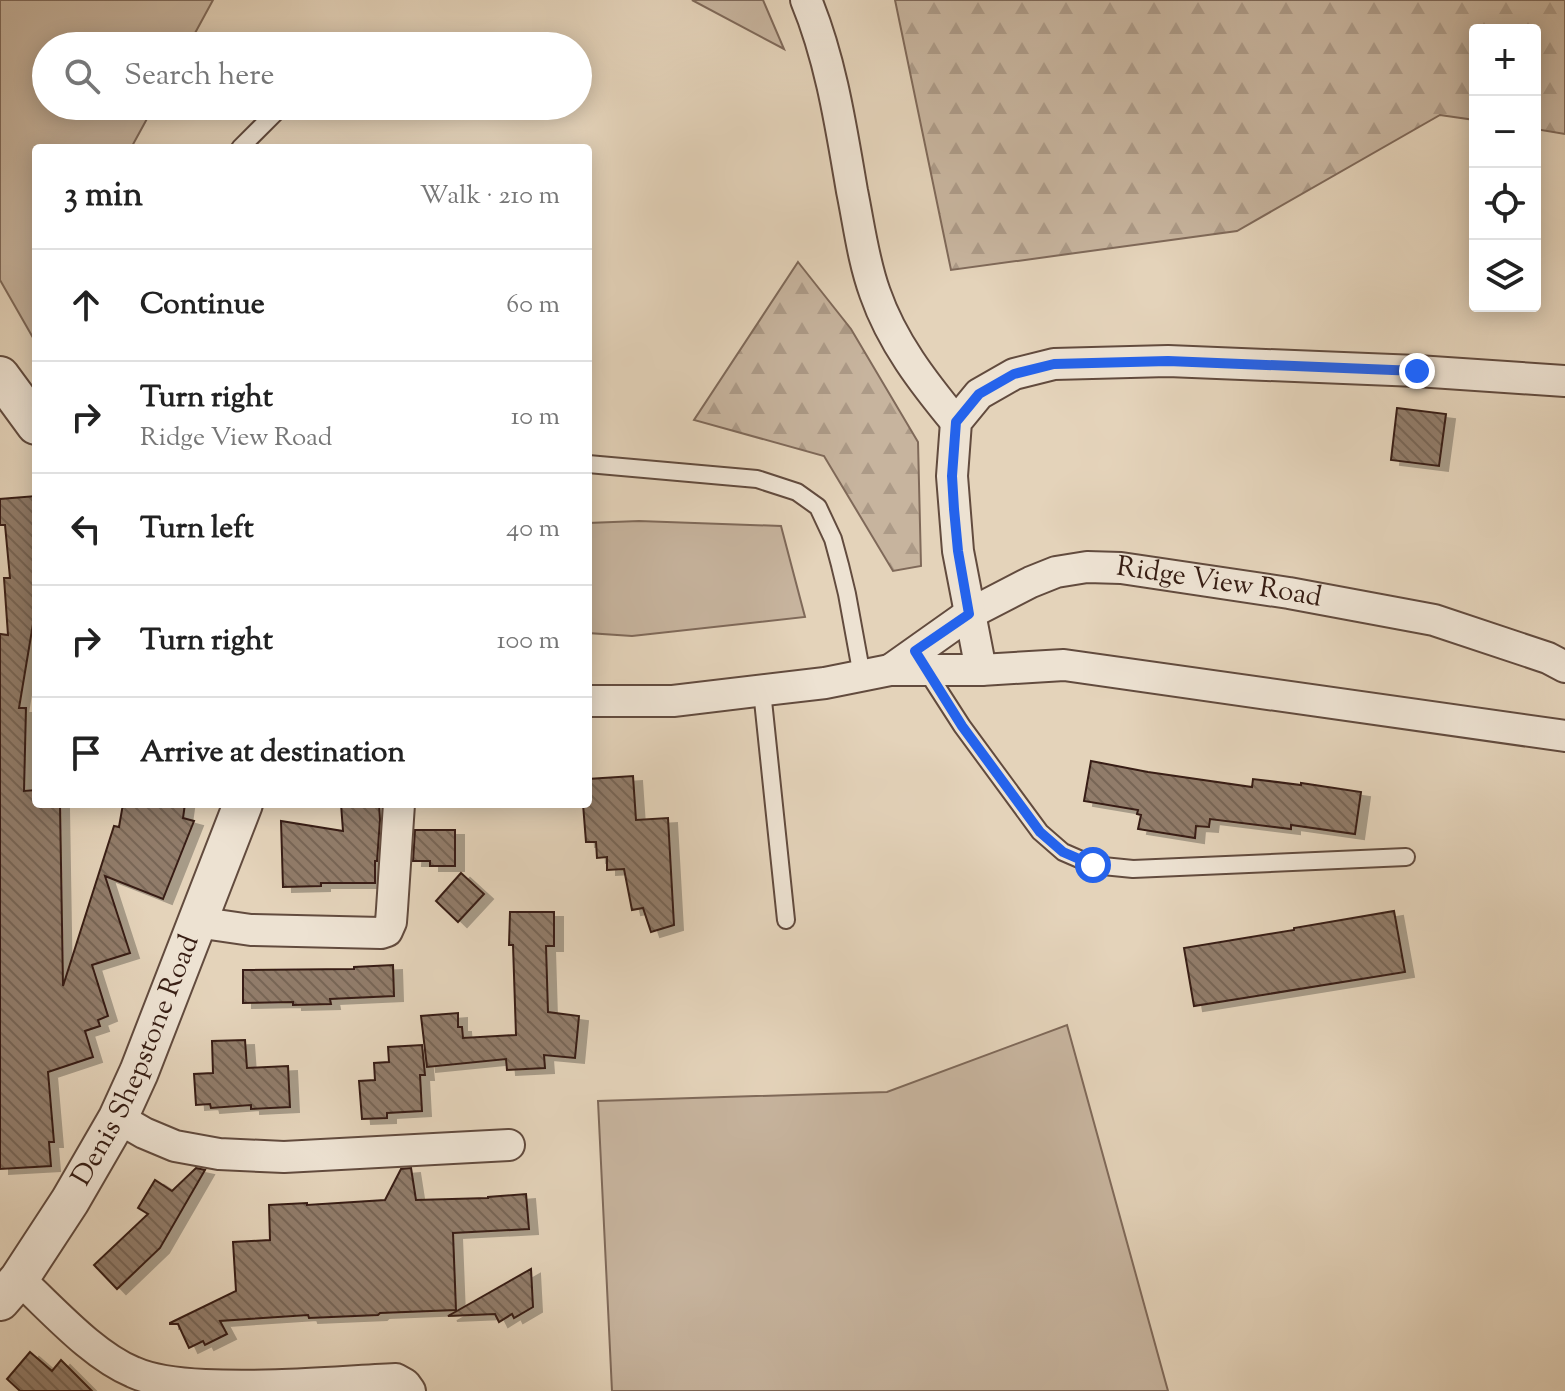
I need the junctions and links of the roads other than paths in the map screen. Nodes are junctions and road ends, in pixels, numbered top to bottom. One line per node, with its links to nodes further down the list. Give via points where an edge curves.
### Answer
1 (806, 0): 7 (street, via 828,67 875,293 894,337)
2 (268, 120): 3 (lane)
3 (244, 144)
4 (0, 376): 6 (street)
5 (1565, 381): 7 (street, via 1168,361 1054,364 1014,374 979,394)
6 (32, 420)
7 (956, 422): 9 (street, via 954,509)
8 (592, 464): 13 (lane, via 757,479 797,492 818,507)
9 (969, 614): 10 (street, Ridge View Road); 11 (street, Ridge View Road, via 1056,572 1121,568 1434,620); 12 (street)
10 (921, 661): 12 (street); 13 (street); 19 (lane, via 1040,832 1063,852 1093,865 1133,869)
11 (1565, 667)
12 (981, 670): 16 (street, via 1064,665)
13 (876, 673): 14 (street)
14 (762, 691): 15 (street, via 673,701); 20 (lane)
15 (592, 701)
16 (1565, 736)
17 (241, 808): 21 (street, Denis Shepstone Road)
18 (399, 808): 21 (street, via 387,931 251,930)
19 (1406, 857)
20 (786, 920)
21 (196, 922): 22 (street, Denis Shepstone Road)
22 (118, 1118): 23 (street, via 175,1146 219,1154 284,1157); 24 (street, Denis Shepstone Road)
23 (509, 1145)
24 (10, 1290): 25 (street, via 134,1373 184,1384 243,1387 396,1379)
25 (410, 1391)

